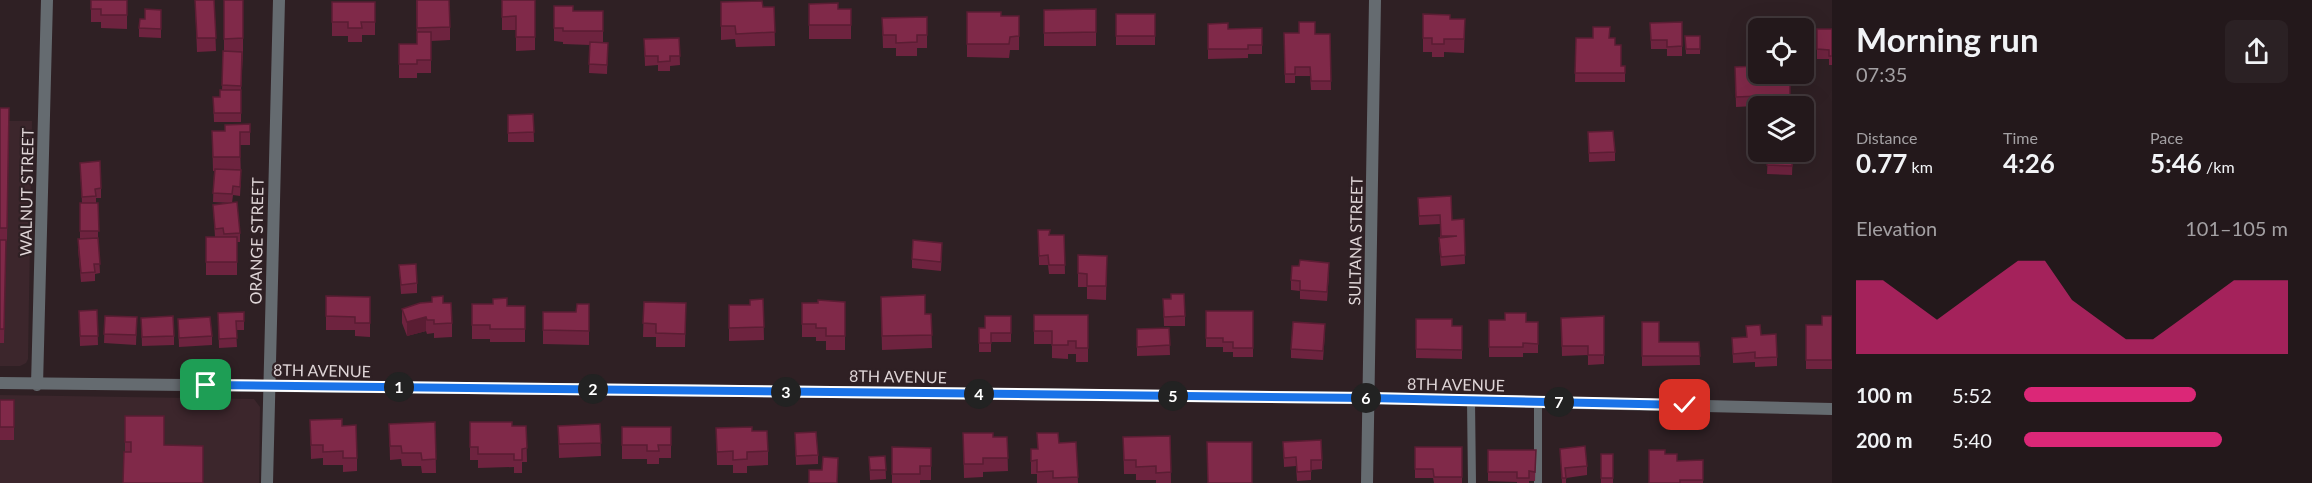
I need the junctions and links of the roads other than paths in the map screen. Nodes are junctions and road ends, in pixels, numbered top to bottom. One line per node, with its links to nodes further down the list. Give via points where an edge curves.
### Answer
1 (47, 0): 5 (street, WALNUT STREET)
2 (279, 0): 6 (street, ORANGE STREET)
3 (1375, 0): 7 (street, SULTANA STREET)
4 (0, 383): 5 (street, 8TH AVENUE)
5 (37, 385): 6 (street, 8TH AVENUE)
6 (269, 386): 7 (street, 8TH AVENUE); 11 (street, ORANGE STREET)
7 (1369, 398): 8 (street, 8TH AVENUE); 12 (street, SULTANA STREET)
8 (1471, 401): 9 (street, 8TH AVENUE); 13 (lane)
9 (1538, 401): 10 (street, 8TH AVENUE); 14 (lane)
10 (1832, 409)
11 (267, 483)
12 (1367, 483)
13 (1472, 483)
14 (1538, 483)

